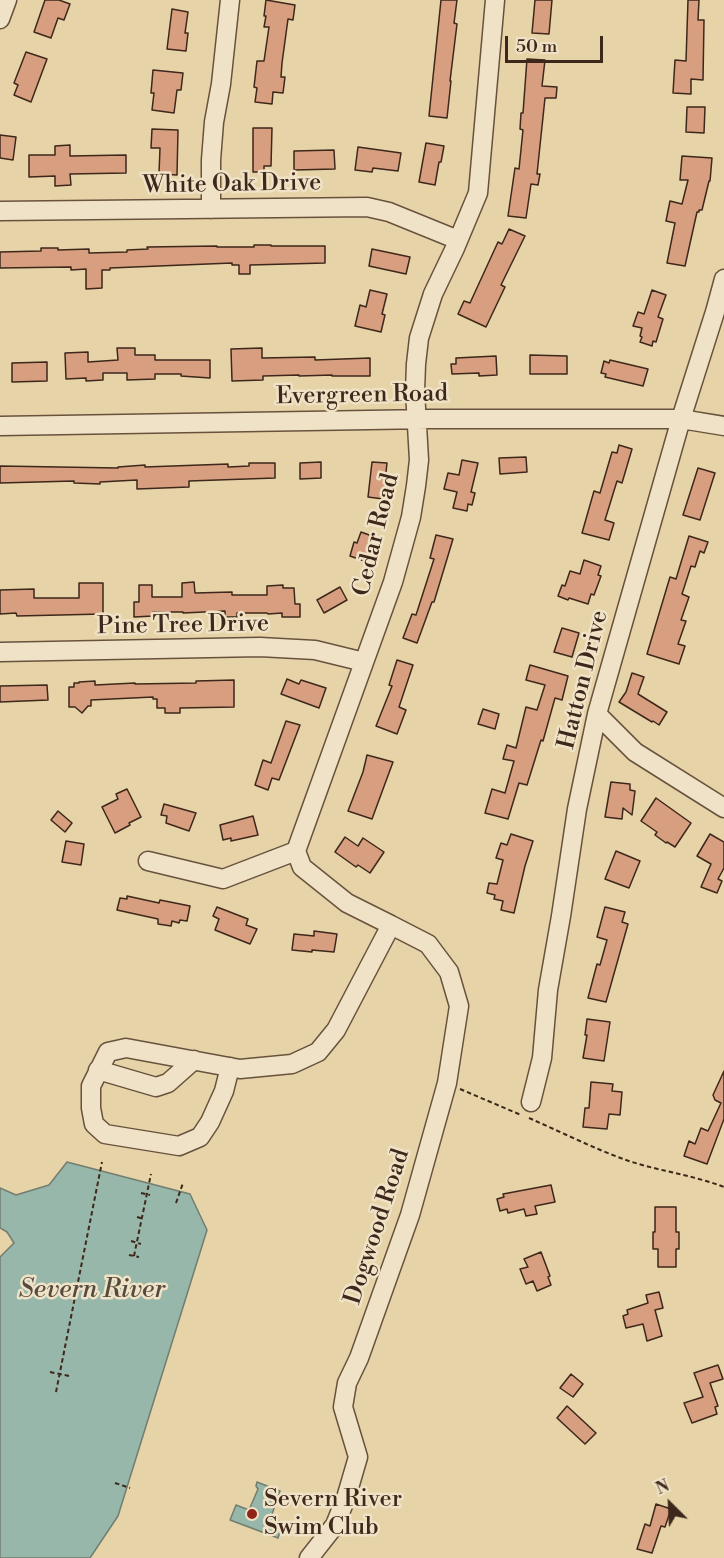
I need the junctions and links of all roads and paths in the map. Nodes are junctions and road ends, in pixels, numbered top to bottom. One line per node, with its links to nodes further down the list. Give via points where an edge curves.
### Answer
1 (7, 0): 4 (street)
2 (230, 0): 5 (street, via 214,122)
3 (495, 0): 7 (street, Cedar Road, via 478,193)
4 (0, 19)
5 (212, 209): 6 (street, White Oak Drive); 7 (street, White Oak Drive, via 367,207)
6 (0, 212)
7 (458, 240): 9 (street, Cedar Road, via 433,294 419,338)
8 (724, 279): 10 (street, Hatton Drive)
9 (416, 419): 10 (street, Evergreen Road); 11 (street, Evergreen Road); 14 (street, Cedar Road, via 419,460 411,518)
10 (681, 419): 12 (street, Evergreen Road); 15 (street, Hatton Drive)
11 (0, 426)
12 (724, 426)
13 (0, 652): 14 (street, Pine Tree Drive, via 260,647 315,650)
14 (364, 662): 17 (street, Cedar Road)
15 (597, 714): 16 (street, via 635,752); 24 (street, Hatton Drive, via 577,809 548,990 542,1058)
16 (724, 807)
17 (296, 850): 18 (street, via 223,879); 19 (street, Dogwood Road, via 302,867 347,903)
18 (148, 861)
19 (391, 925): 21 (street, via 336,1030 318,1052 292,1064); 23 (street, Dogwood Road, via 428,944 449,972 459,1006)
20 (194, 1060): 21 (street); 22 (street, via 168,1083 156,1087); 22 (street, via 126,1048 108,1052)
21 (230, 1067): 22 (street, via 224,1091 205,1130 200,1137 179,1146 105,1134 94,1124 91,1086)
22 (98, 1070)
23 (447, 1083): 28 (path, via 625,1160); 42 (street, Dogwood Road, via 410,1215 347,1383 343,1407 358,1457 335,1525)
24 (531, 1102)
25 (102, 1162): 39 (path)
26 (151, 1174): 36 (path, via 132,1255)
27 (183, 1183): 31 (path)
28 (724, 1187)
29 (141, 1193): 30 (path)
30 (150, 1195)
31 (176, 1203)
32 (137, 1217): 33 (path)
33 (144, 1219)
34 (131, 1242): 35 (path)
35 (141, 1244)
36 (139, 1257)
37 (50, 1372): 38 (path)
38 (69, 1376)
39 (56, 1392)
40 (115, 1483): 41 (path)
41 (130, 1488)
42 (309, 1558)

